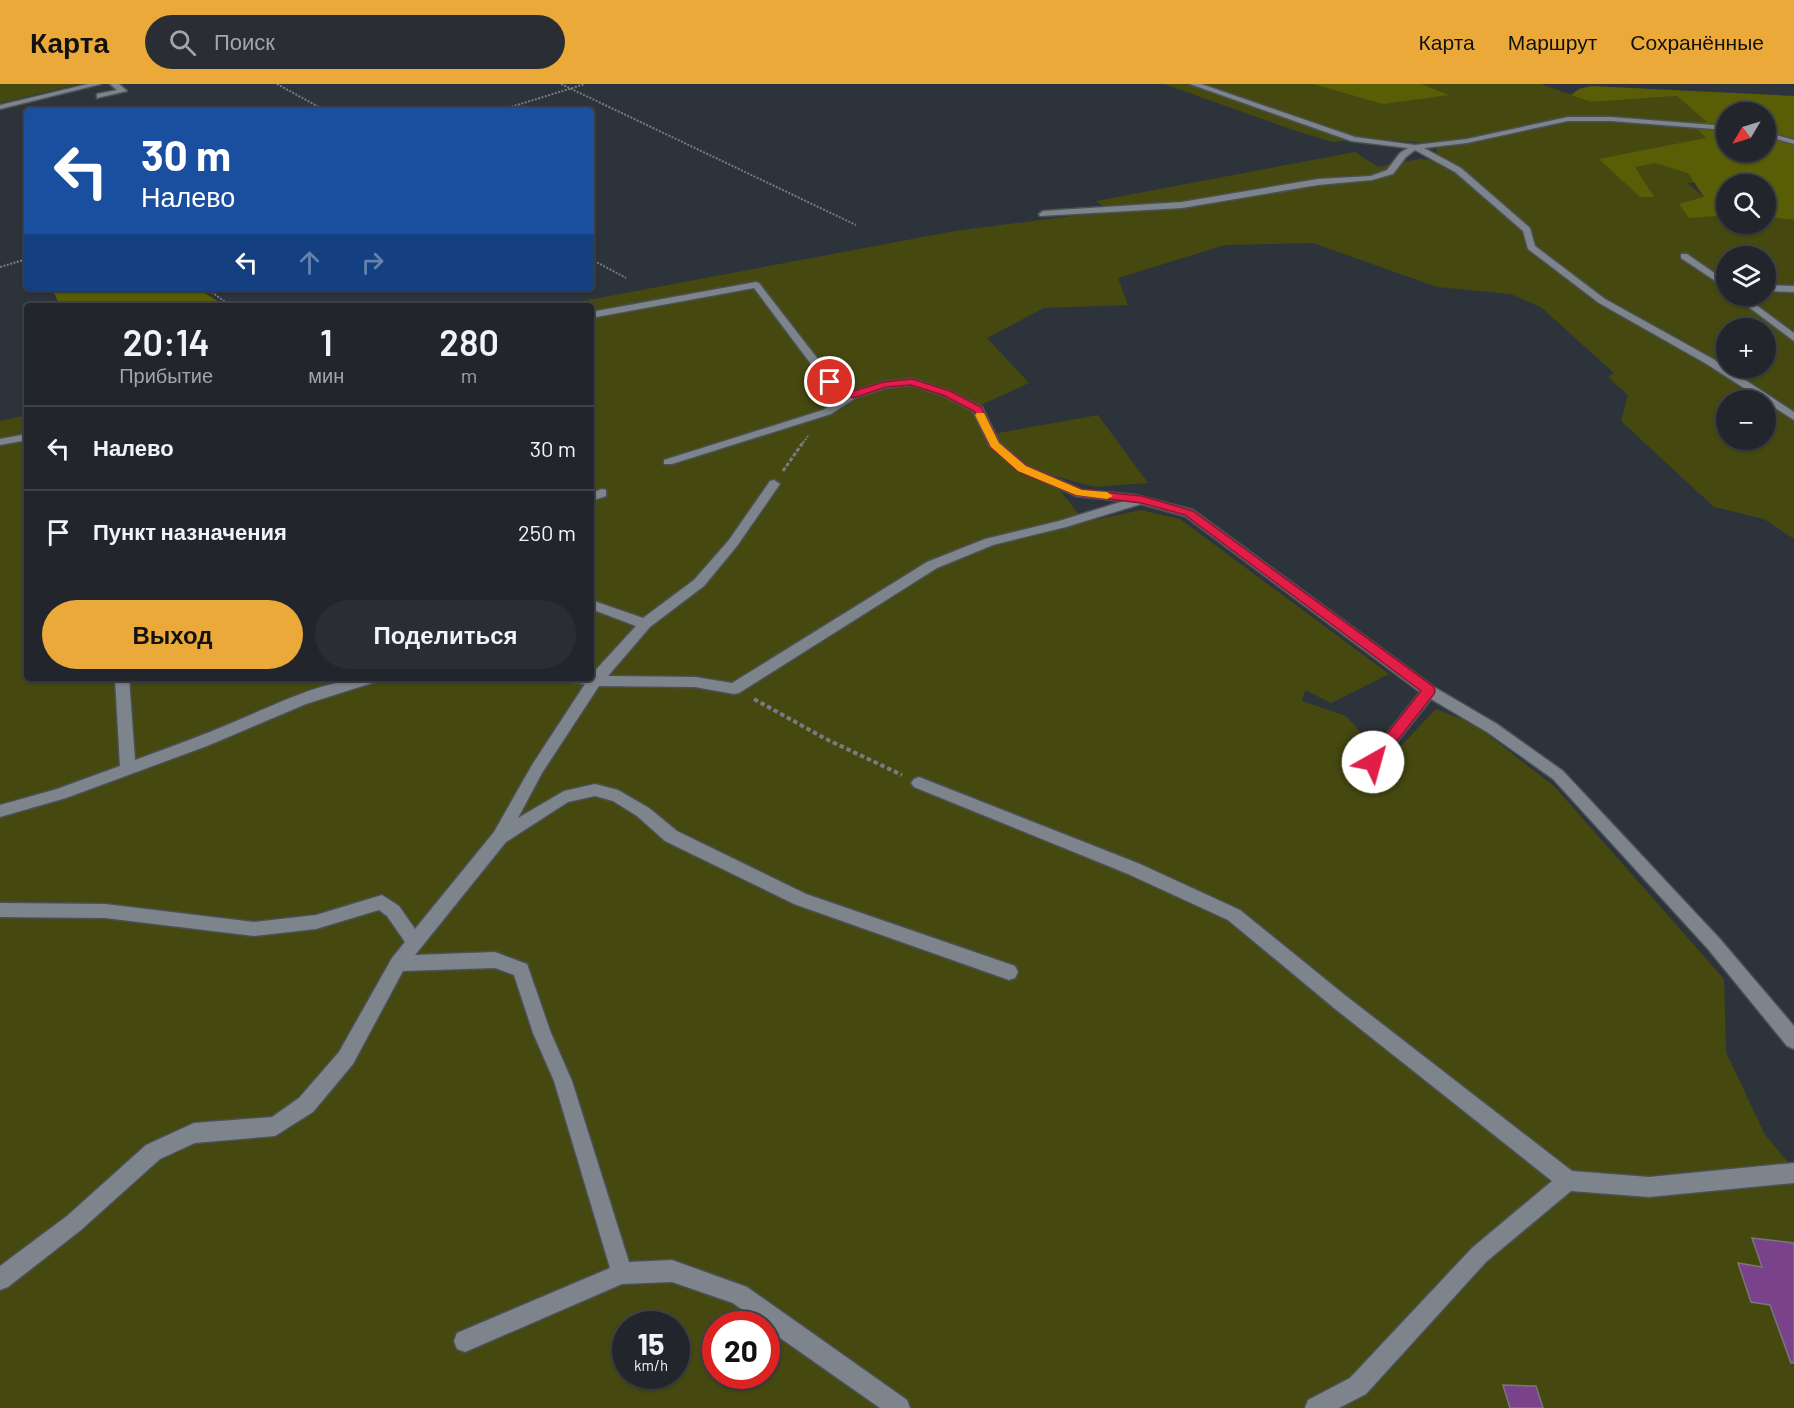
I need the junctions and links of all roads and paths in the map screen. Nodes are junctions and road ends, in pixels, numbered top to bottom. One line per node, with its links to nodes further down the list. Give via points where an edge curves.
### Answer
1 (97, 84): 9 (street)
2 (114, 84): 8 (street, via 123,91)
3 (277, 84): 10 (path)
4 (561, 84): 7 (path)
5 (585, 84): 7 (path)
6 (1194, 84): 15 (street, via 1354,139)
7 (570, 89): 11 (path); 17 (path)
8 (100, 96)
9 (0, 107)
10 (321, 108)
11 (508, 108)
12 (1716, 127): 15 (street, via 1568,119 1467,141)
13 (1776, 137): 14 (street)
14 (1794, 142)
15 (1415, 147): 16 (street, via 1390,172 1372,178 1318,182 1182,205); 33 (street, via 1458,170 1527,230 1531,248 1602,301 1709,361)
16 (1043, 213)
17 (856, 225)
18 (1684, 256): 23 (street)
19 (24, 260): 21 (path)
20 (594, 261): 22 (path)
21 (0, 267)
22 (626, 278)
23 (1716, 278)
24 (1776, 288): 25 (street)
25 (1794, 289)
26 (210, 291): 27 (path)
27 (227, 303)
28 (1752, 306): 30 (street)
29 (594, 314): 31 (street, via 756,285 830,382)
30 (1794, 338)
31 (853, 395): 32 (street); 38 (street, via 884,385 912,382 946,393 978,409 994,444 1022,468 1080,493)
32 (826, 412): 36 (street); 37 (path)
33 (1794, 417)
34 (24, 438): 35 (street)
35 (0, 442)
36 (668, 462)
37 (774, 484): 40 (street, via 699,583)
38 (1142, 500): 44 (street, via 989,542 932,564); 45 (street, via 1189,513)
39 (594, 605): 40 (street)
40 (645, 624): 43 (street)
41 (122, 681): 47 (street)
42 (361, 681): 47 (street, via 301,700)
43 (595, 681): 44 (street, via 681,679); 50 (street, via 537,769)
44 (734, 689): 48 (path, via 826,740)
45 (1429, 691): 46 (street); 55 (street, via 1492,728 1558,775 1714,944)
46 (1373, 762)
47 (128, 768): 49 (street)
48 (919, 783): 57 (street, via 1134,869 1234,915)
49 (0, 811)
50 (500, 837): 52 (street); 54 (street, via 564,797 596,790 618,796 671,836 800,899)
51 (0, 910): 52 (street, via 105,911 254,929 316,922 382,902)
52 (415, 942): 53 (street)
53 (398, 963): 58 (street, via 495,960 520,970 563,1081); 59 (street, via 346,1058 306,1105 275,1126 194,1133 153,1152 74,1223)
54 (1009, 972)
55 (1794, 1040)
56 (1794, 1173): 57 (street, via 1649,1187)
57 (1568, 1181): 62 (street, via 1479,1255 1358,1386)
58 (622, 1273): 60 (street); 61 (street, via 672,1271 739,1295)
59 (0, 1279)
60 (465, 1341)
61 (898, 1408)
62 (1316, 1408)

